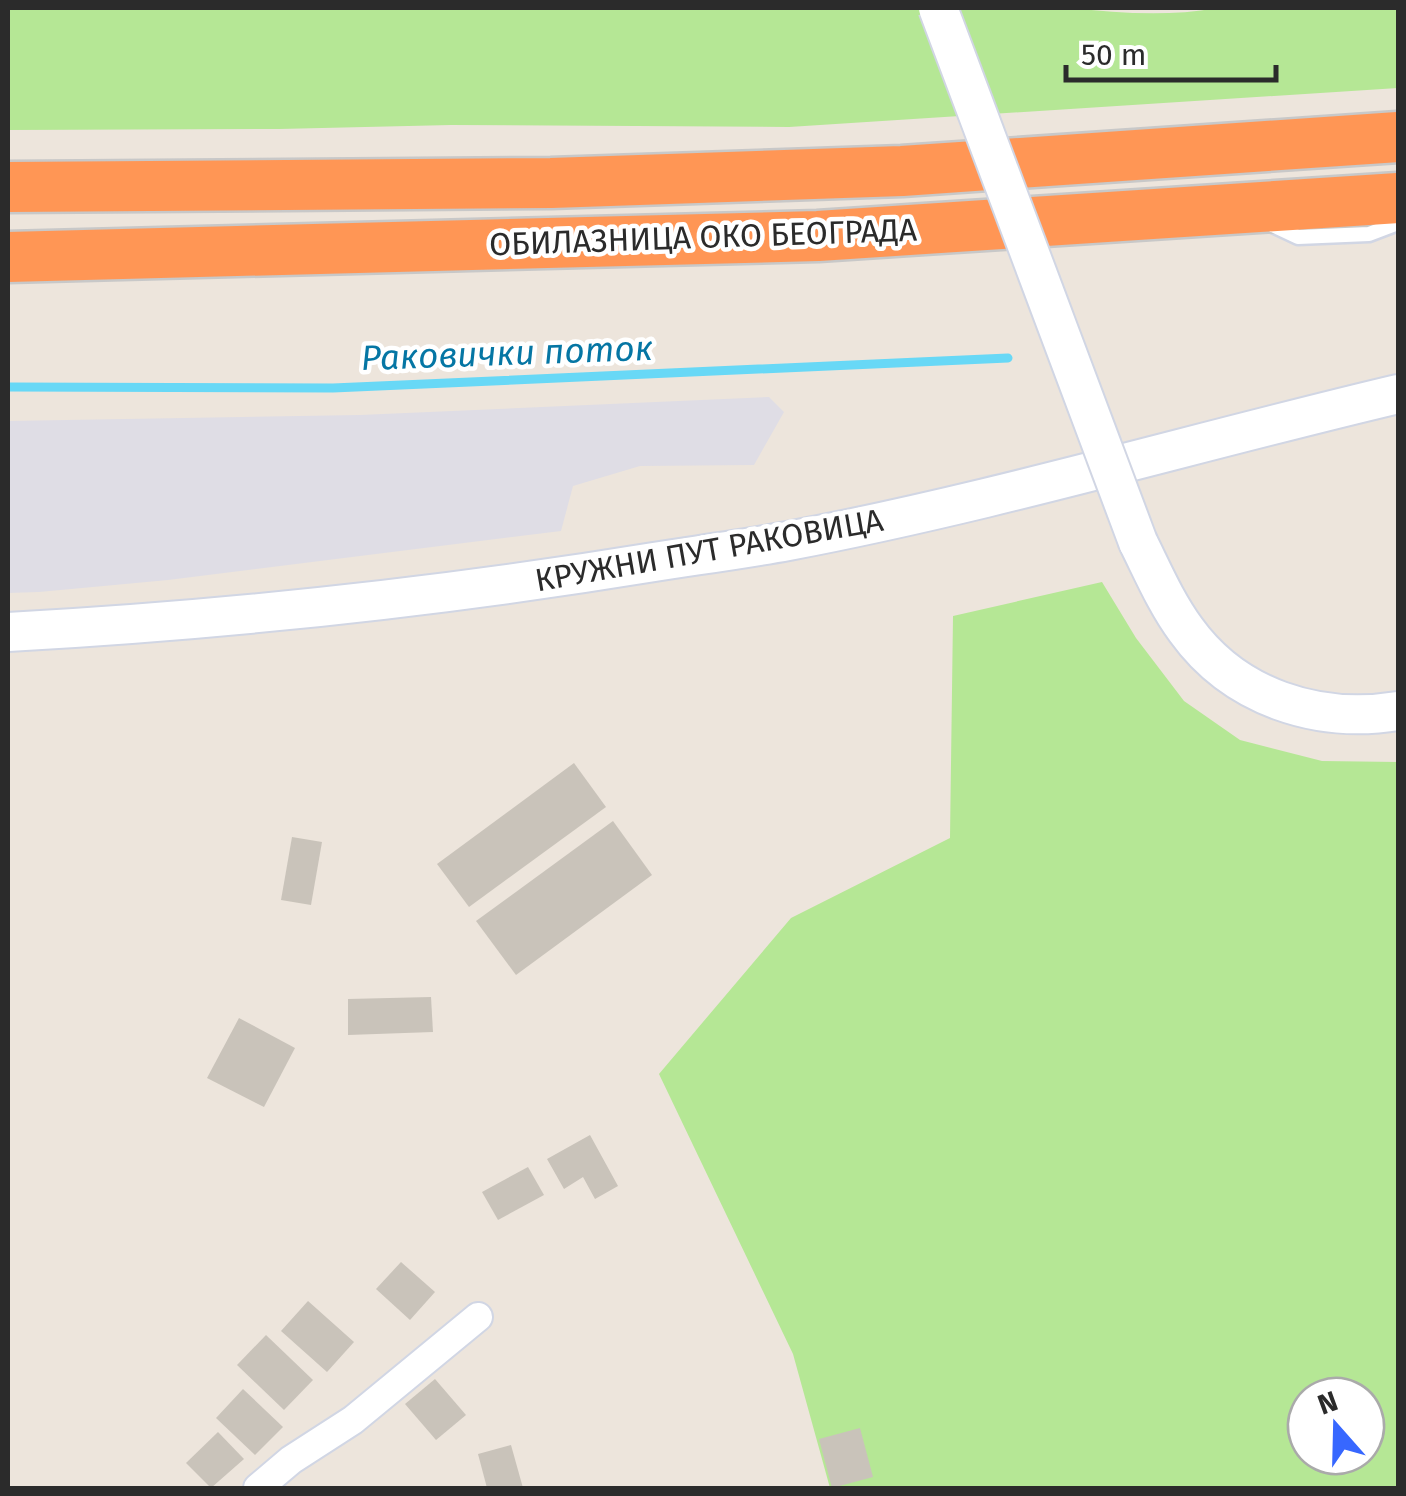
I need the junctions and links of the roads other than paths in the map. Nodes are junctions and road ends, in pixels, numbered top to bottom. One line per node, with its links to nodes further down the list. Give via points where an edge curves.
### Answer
1 (938, 8): 10 (main road, bridge, via 1138,542 1186,632 1238,680 1270,698 1324,713)
2 (1398, 138): 3 (highway, ОБИЛАЗНИЦА ОКО БЕОГРАДА, via 882,172 550,183)
3 (8, 187)
4 (1398, 198): 5 (highway, ОБИЛАЗНИЦА ОКО БЕОГРАДА)
5 (1245, 208): 6 (lane, via 1298,237 1369,234); 7 (highway, ОБИЛАЗНИЦА ОКО БЕОГРАДА, via 818,236)
6 (1398, 223)
7 (8, 257)
8 (1388, 399): 9 (main road, КРУЖНИ ПУТ РАКОВИЦА, via 786,541 432,594)
9 (8, 632)
10 (1398, 711)
11 (478, 1317): 12 (street)
12 (258, 1488)

